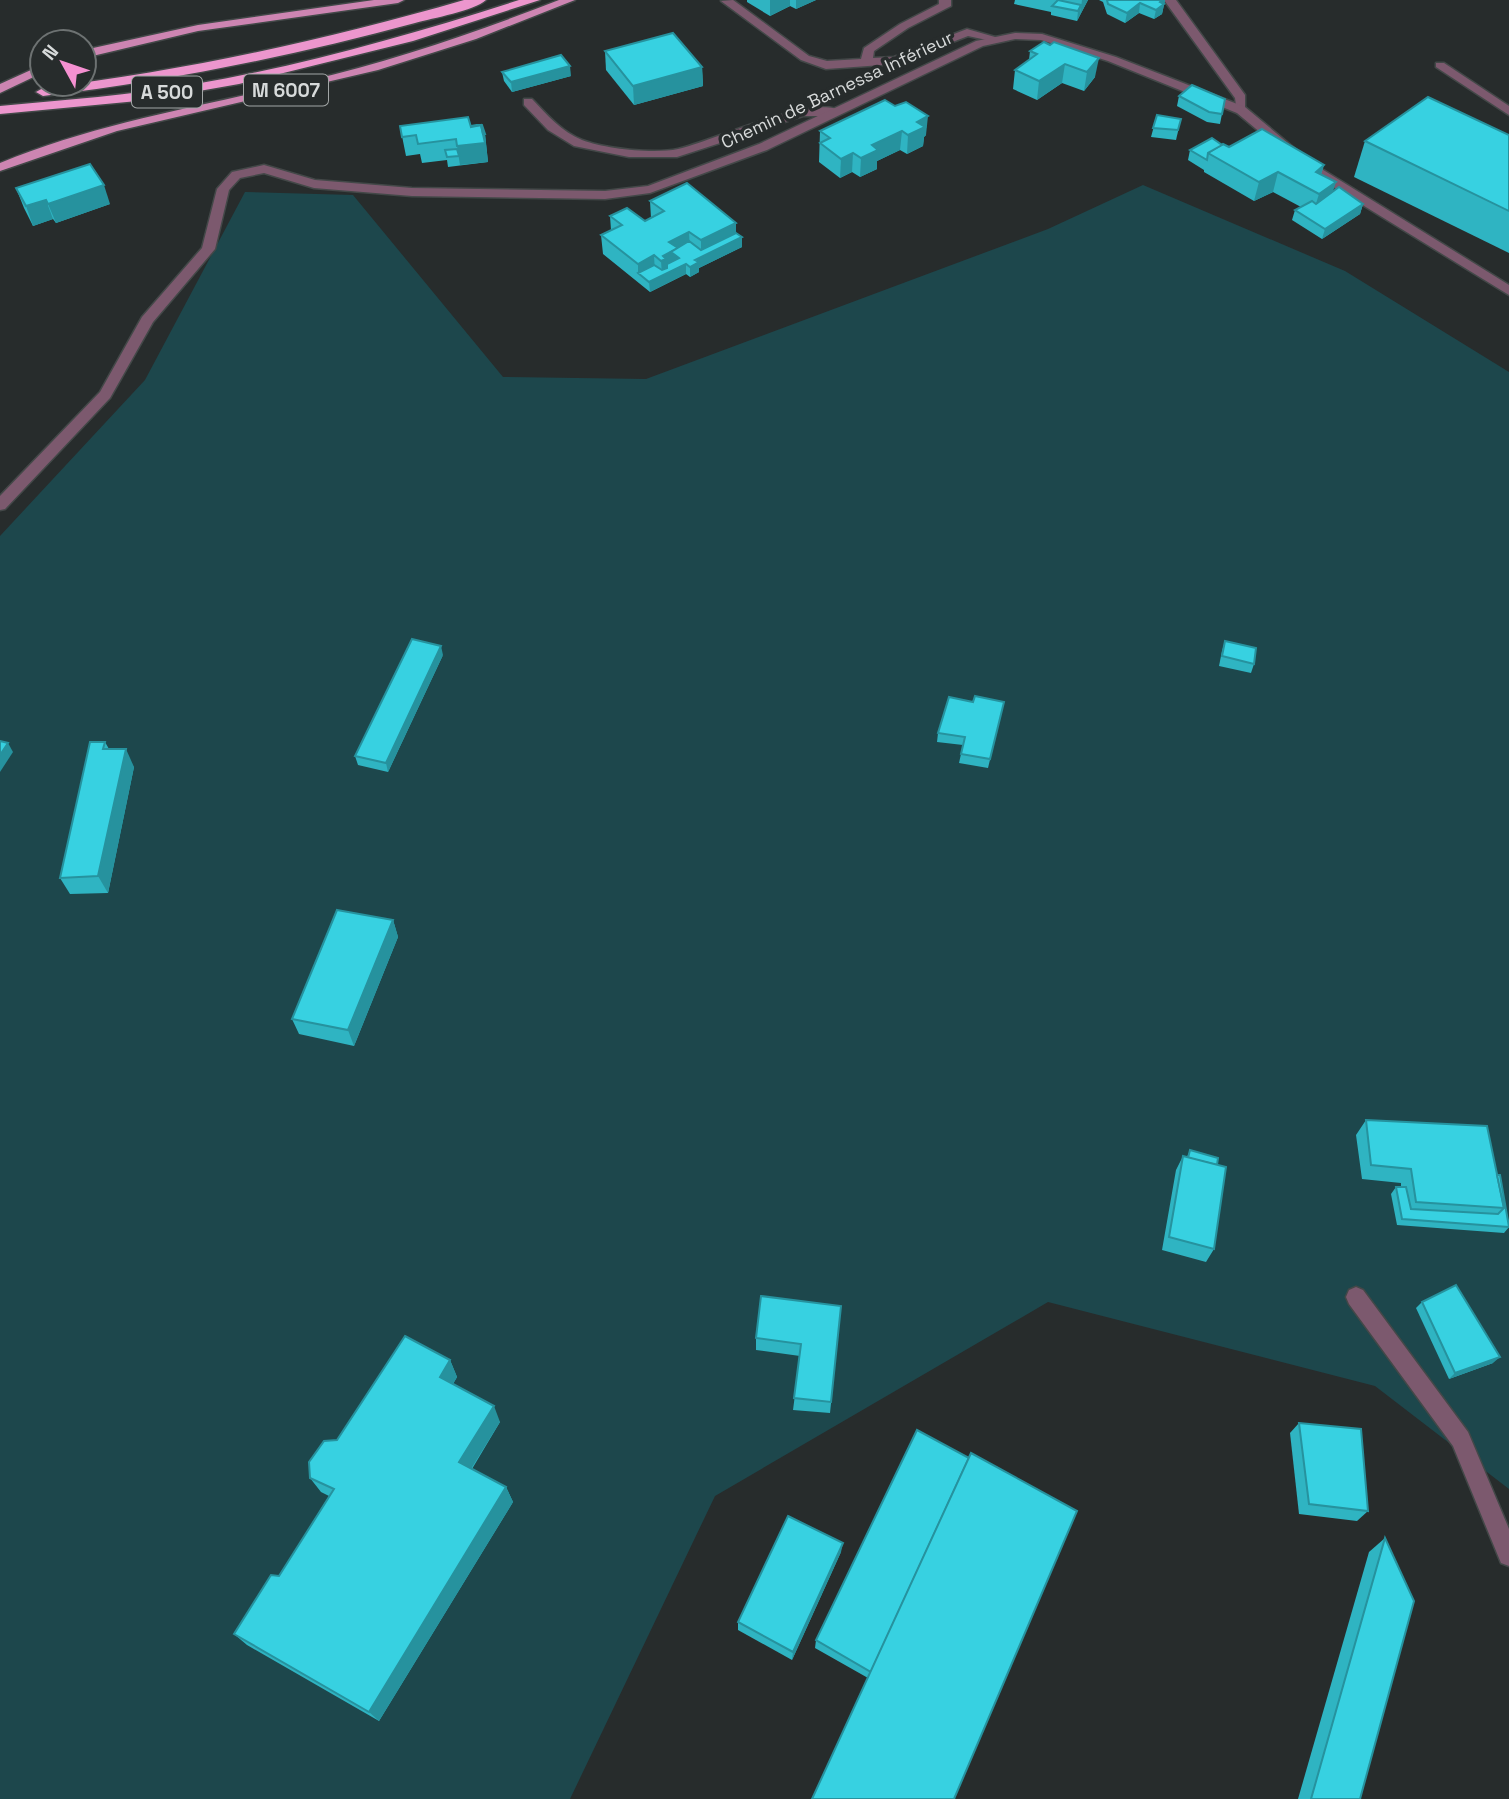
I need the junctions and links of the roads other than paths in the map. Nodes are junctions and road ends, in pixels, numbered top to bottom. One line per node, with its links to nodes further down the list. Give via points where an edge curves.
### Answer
1 (398, 0): 9 (main road, via 198,28)
2 (479, 0): 14 (highway, A 500, via 322,44 171,76)
3 (533, 0): 16 (highway, A 500, via 331,58 194,88)
4 (569, 0): 20 (main road, M 6007, via 356,73 121,124)
5 (945, 0): 10 (street, via 945,6 868,50)
6 (1170, 0): 17 (street, via 1241,98)
7 (727, 1): 10 (street, via 805,58 826,65)
8 (996, 39): 10 (street, via 967,32 895,60); 17 (street, Chemin de Barnessa Inférieur, via 1042,37); 19 (street, Chemin de Barnessa Inférieur)
9 (98, 51)
10 (866, 62)
11 (1440, 65): 18 (street)
12 (28, 76): 13 (main road)
13 (0, 89)
14 (0, 96)
15 (528, 102): 19 (street, via 552,127 578,144 629,153 677,153 802,112)
16 (0, 110)
17 (1241, 110): 21 (street, Chemin de Barnessa Inférieur, via 1308,166)
18 (1509, 111)
19 (836, 112): 22 (street, Chemin de Barnessa Inférieur, via 763,147 650,189 605,195 412,192 314,184 264,169 236,175 223,189 208,249 147,320 104,395)
20 (0, 167)
21 (1509, 291)
22 (0, 505)
23 (1356, 1297): 24 (street, via 1461,1439)
24 (1509, 1555)

